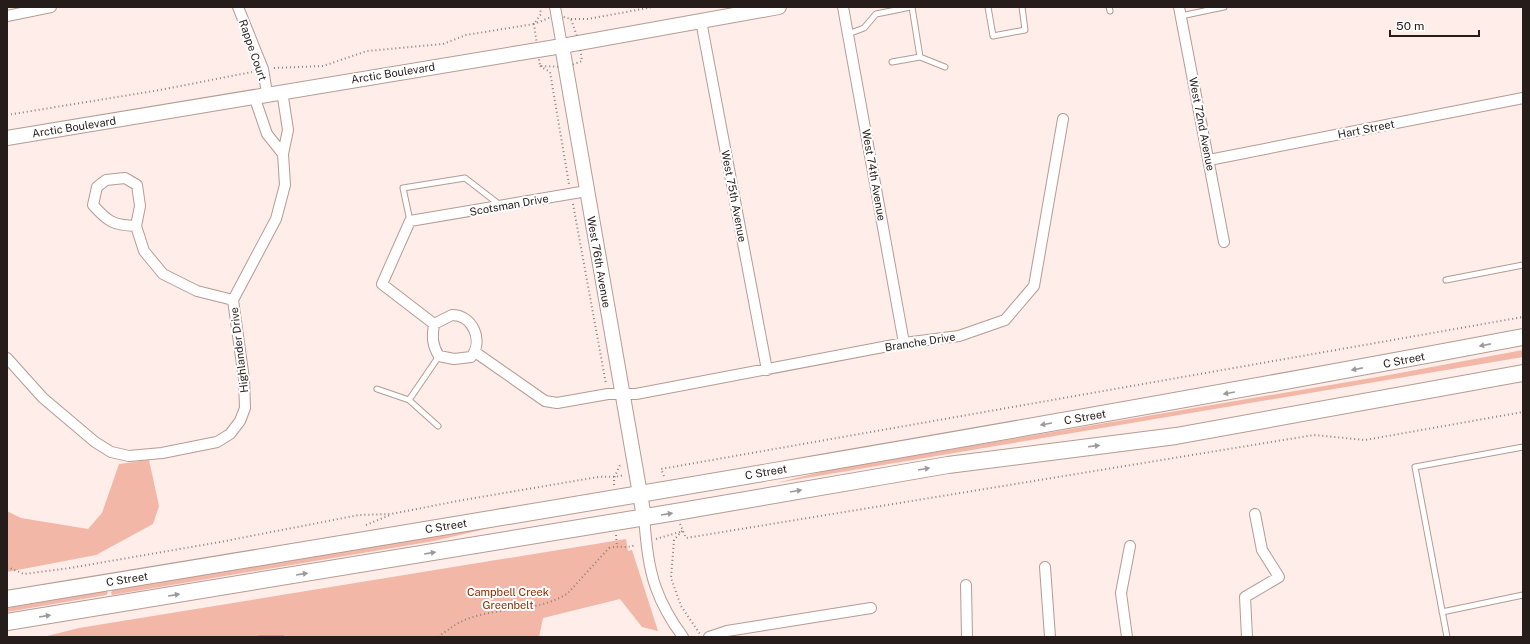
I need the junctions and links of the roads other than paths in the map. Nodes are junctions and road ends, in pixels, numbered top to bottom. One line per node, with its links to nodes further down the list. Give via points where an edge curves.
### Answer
1 (52, 7): 13 (street)
2 (238, 7): 21 (street, Rappe Court, via 263,69)
3 (554, 7): 16 (street, West 76th Avenue)
4 (843, 7): 15 (street, West 74th Avenue)
5 (911, 7): 10 (lane); 17 (lane)
6 (988, 7): 7 (lane, via 993,36 1025,30)
7 (1022, 7)
8 (1224, 7): 11 (lane)
9 (771, 8): 14 (main road, Arctic Boulevard)
10 (896, 8): 15 (lane, via 876,14 864,28)
11 (1208, 8): 12 (lane)
12 (1180, 11): 26 (street, West 72nd Avenue)
13 (7, 16)
14 (701, 21): 16 (main road, Arctic Boulevard); 41 (street, West 75th Avenue)
15 (848, 34): 37 (street, West 74th Avenue)
16 (562, 46): 20 (main road, Arctic Boulevard); 27 (main road, West 76th Avenue)
17 (920, 57): 18 (lane); 19 (lane)
18 (892, 62)
19 (945, 67)
20 (282, 91): 21 (main road, Arctic Boulevard); 25 (street, Highlander Drive, via 288,130)
21 (260, 94): 24 (main road, Arctic Boulevard); 25 (street, via 267,134)
22 (1523, 98): 26 (street, Hart Street)
23 (1063, 119): 37 (street, Branche Drive, via 1034,286 1005,320 959,336)
24 (7, 138)
25 (283, 154): 34 (street, Highlander Drive, via 285,185 276,219)
26 (1209, 160): 31 (street, West 72nd Avenue)
27 (587, 191): 28 (street, Scotsman Drive); 44 (main road, West 76th Avenue)
28 (501, 206): 29 (street, Scotsman Drive); 29 (lane, via 465,178 404,188)
29 (410, 221): 35 (street, via 382,284)
30 (136, 226): 30 (street, via 140,206 137,185 124,178 106,180 97,187 93,205 106,219 117,225); 34 (street, via 144,251 163,274 196,292)
31 (1224, 242)
32 (1523, 265): 33 (lane)
33 (1446, 280)
34 (233, 300): 40 (street, Highlander Drive, via 244,379 244,408 240,421 230,434 217,442 162,454 129,456 111,452 42,398)
35 (434, 324): 38 (street, via 452,315 465,317 475,333); 39 (street, via 433,347)
36 (1523, 337): 48 (main road, C Street, one-way to 48, via 1235,392)
37 (904, 343): 41 (street, Branche Drive)
38 (475, 352): 39 (street, via 471,357 464,358); 44 (street, Branche Drive, via 545,401 557,403 608,394)
39 (439, 356): 45 (lane)
40 (7, 358)
41 (767, 370): 44 (street, Branche Drive)
42 (1523, 373): 50 (main road, one-way to 42, via 948,465 1176,436)
43 (378, 389): 45 (lane)
44 (622, 395): 48 (main road, West 76th Avenue)
45 (409, 400): 46 (lane)
46 (438, 426)
47 (1523, 447): 57 (lane, via 1415,467)
48 (640, 493): 50 (main road, West 76th Avenue); 55 (main road, C Street)
49 (1254, 514): 64 (street, via 1262,550 1279,577 1245,597)
50 (644, 517): 58 (main road, one-way to 50); 59 (street, via 646,542 656,588)
51 (1130, 546): 63 (street, via 1121,593)
52 (1045, 567): 62 (street)
53 (966, 585): 61 (street)
54 (1523, 595): 57 (lane)
55 (7, 599)
56 (871, 608): 60 (street, via 727,631)
57 (1442, 612): 65 (lane)
58 (7, 622)
59 (682, 637)
60 (708, 637)
61 (967, 637)
62 (1050, 637)
63 (1127, 637)
64 (1247, 637)
65 (1447, 637)

